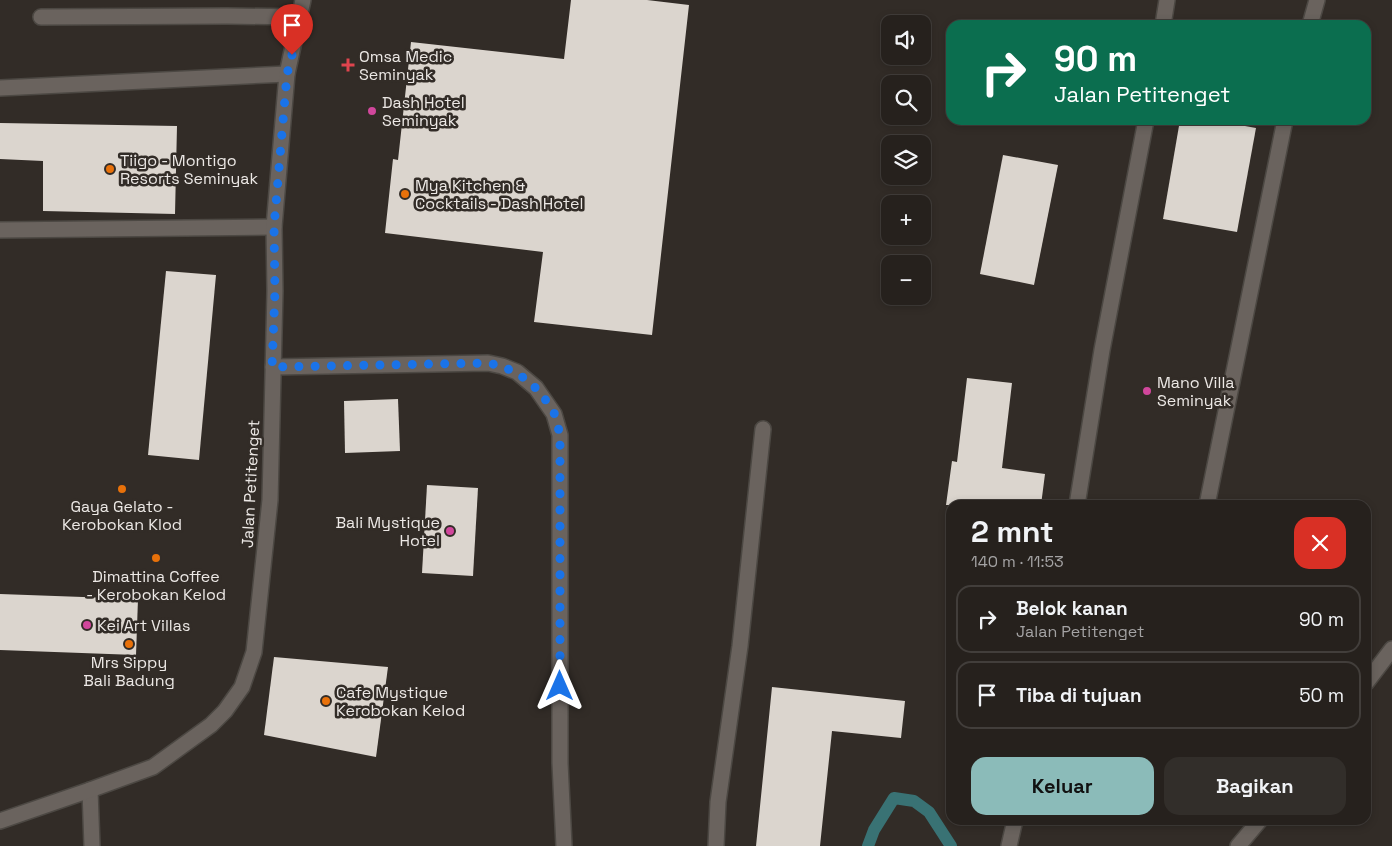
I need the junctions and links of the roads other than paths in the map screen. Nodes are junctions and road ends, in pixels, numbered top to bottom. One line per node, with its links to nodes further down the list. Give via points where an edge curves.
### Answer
1 (304, 0): 5 (street, Jalan Petitenget)
2 (1167, 0): 6 (street)
3 (1318, 0): 7 (street)
4 (41, 17): 5 (street)
5 (300, 17): 8 (street, Jalan Petitenget)
6 (1164, 20)
7 (1312, 20)
8 (287, 74): 9 (street); 12 (street, Jalan Petitenget)
9 (0, 88)
10 (1145, 125): 16 (street, via 1102,350)
11 (1284, 125): 17 (street)
12 (274, 227): 13 (street); 14 (street, Jalan Petitenget)
13 (0, 230)
14 (272, 367): 20 (street, Jalan Petitenget, via 270,500 254,652 242,687 211,725 153,767); 25 (street, via 488,363 517,372 536,388 554,414 560,435 560,764)
15 (763, 429): 26 (street, via 740,646 718,802)
16 (1078, 500)
17 (1208, 500)
18 (1391, 651): 19 (street)
19 (1371, 677)
20 (90, 790): 21 (street, Jalan Petitenget); 24 (street)
21 (0, 820)
22 (1014, 825): 27 (street)
23 (1256, 825): 28 (street)
24 (92, 846)
25 (564, 846)
26 (716, 846)
27 (1009, 846)
28 (1238, 846)

